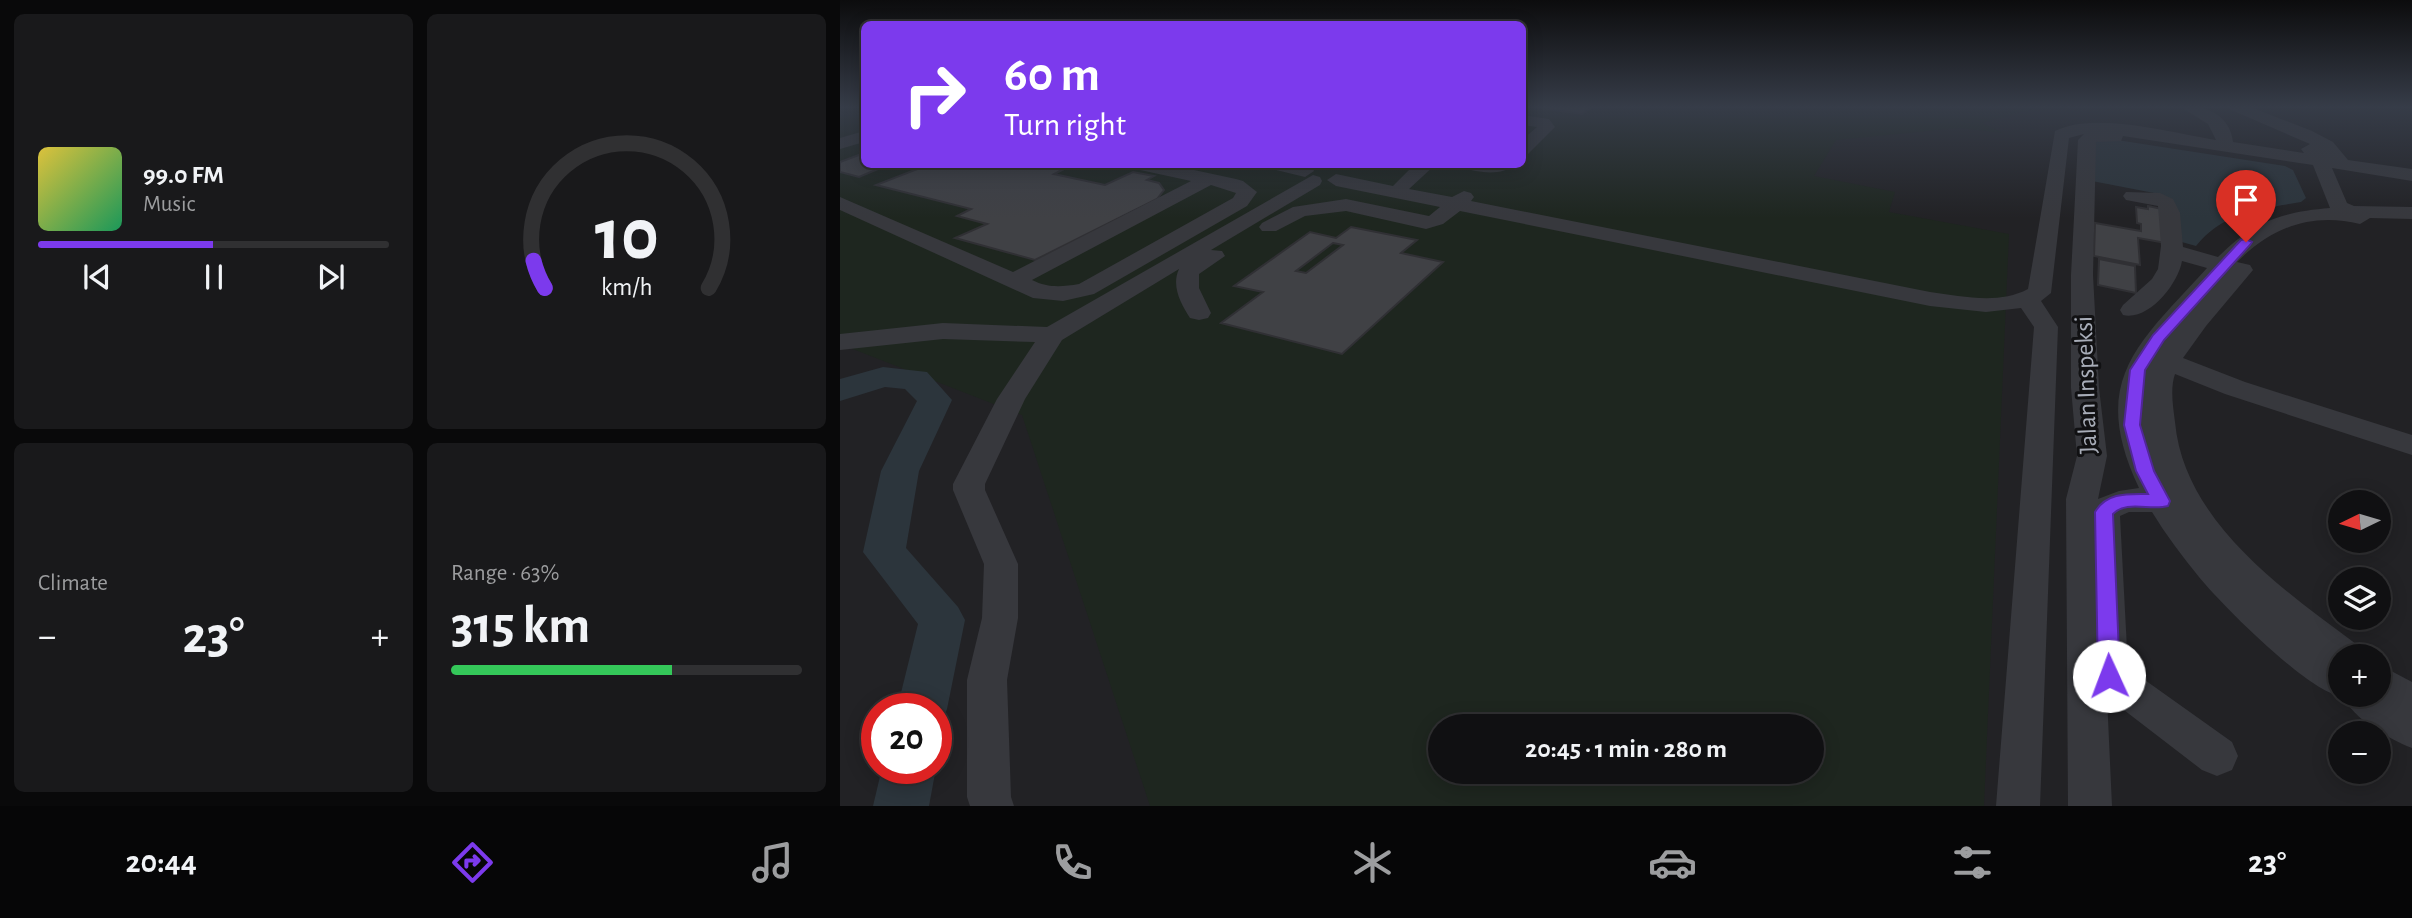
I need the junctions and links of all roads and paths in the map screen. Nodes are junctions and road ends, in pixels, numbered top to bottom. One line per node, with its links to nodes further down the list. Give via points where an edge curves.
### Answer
1 (2042, 144): 24 (lane)
2 (2061, 144): 31 (lane, via 2039,293)
3 (2087, 144): 48 (lane, Jalan Inspeksi, via 2082,288 2092,456 2082,499)
4 (2160, 144): 8 (lane, Jalan Inspeksi)
5 (2229, 144): 9 (lane)
6 (2305, 144): 9 (lane)
7 (2322, 144): 9 (lane)
8 (2178, 146)
9 (2334, 167): 10 (lane); 15 (lane); 17 (lane); 19 (lane, via 2374,181); 20 (lane); 26 (lane)
10 (2412, 167)
11 (1154, 168): 16 (lane)
12 (1303, 168): 14 (lane)
13 (1422, 168): 18 (lane)
14 (1324, 171): 18 (lane); 22 (lane); 34 (lane)
15 (2412, 175)
16 (1207, 180): 30 (lane); 30 (lane, via 1247,192 1086,289 1041,293)
17 (2412, 181)
18 (1402, 185): 22 (lane)
19 (2412, 187)
20 (2412, 193)
21 (2133, 196): 28 (lane, via 2166,203)
22 (1460, 200): 31 (lane, via 1951,290); 33 (lane, via 1426,223 1346,205 1300,211 1194,266 1188,273 1187,288)
23 (840, 203): 30 (lane)
24 (2032, 211)
25 (2412, 213): 26 (lane)
26 (2366, 216): 27 (lane); 29 (lane, via 2286,221 2263,229)
27 (2412, 220)
28 (2172, 251): 29 (lane); 32 (lane, via 2171,269 2164,280)
29 (2232, 267): 36 (lane, via 2158,338)
30 (1014, 281)
31 (2024, 290): 47 (lane, via 2046,327)
32 (2133, 310)
33 (1199, 313)
34 (1052, 335): 35 (lane, via 943,331); 46 (lane, via 1011,399 969,484 1001,564 1000,618 988,680)
35 (840, 342)
36 (2159, 358): 37 (lane, via 2235,388); 38 (lane, via 2137,370 2132,425 2145,471)
37 (2412, 445)
38 (2174, 502): 39 (lane, via 2283,610); 40 (lane, via 2196,550 2260,617); 45 (lane, via 2130,500 2112,503 2104,512 2109,676)
39 (2328, 645)
40 (2328, 671)
41 (2391, 690): 42 (lane)
42 (2412, 704)
43 (2380, 707): 44 (lane)
44 (2412, 729)
45 (2217, 756)
46 (992, 806)
47 (2018, 806)
48 (2090, 806)

